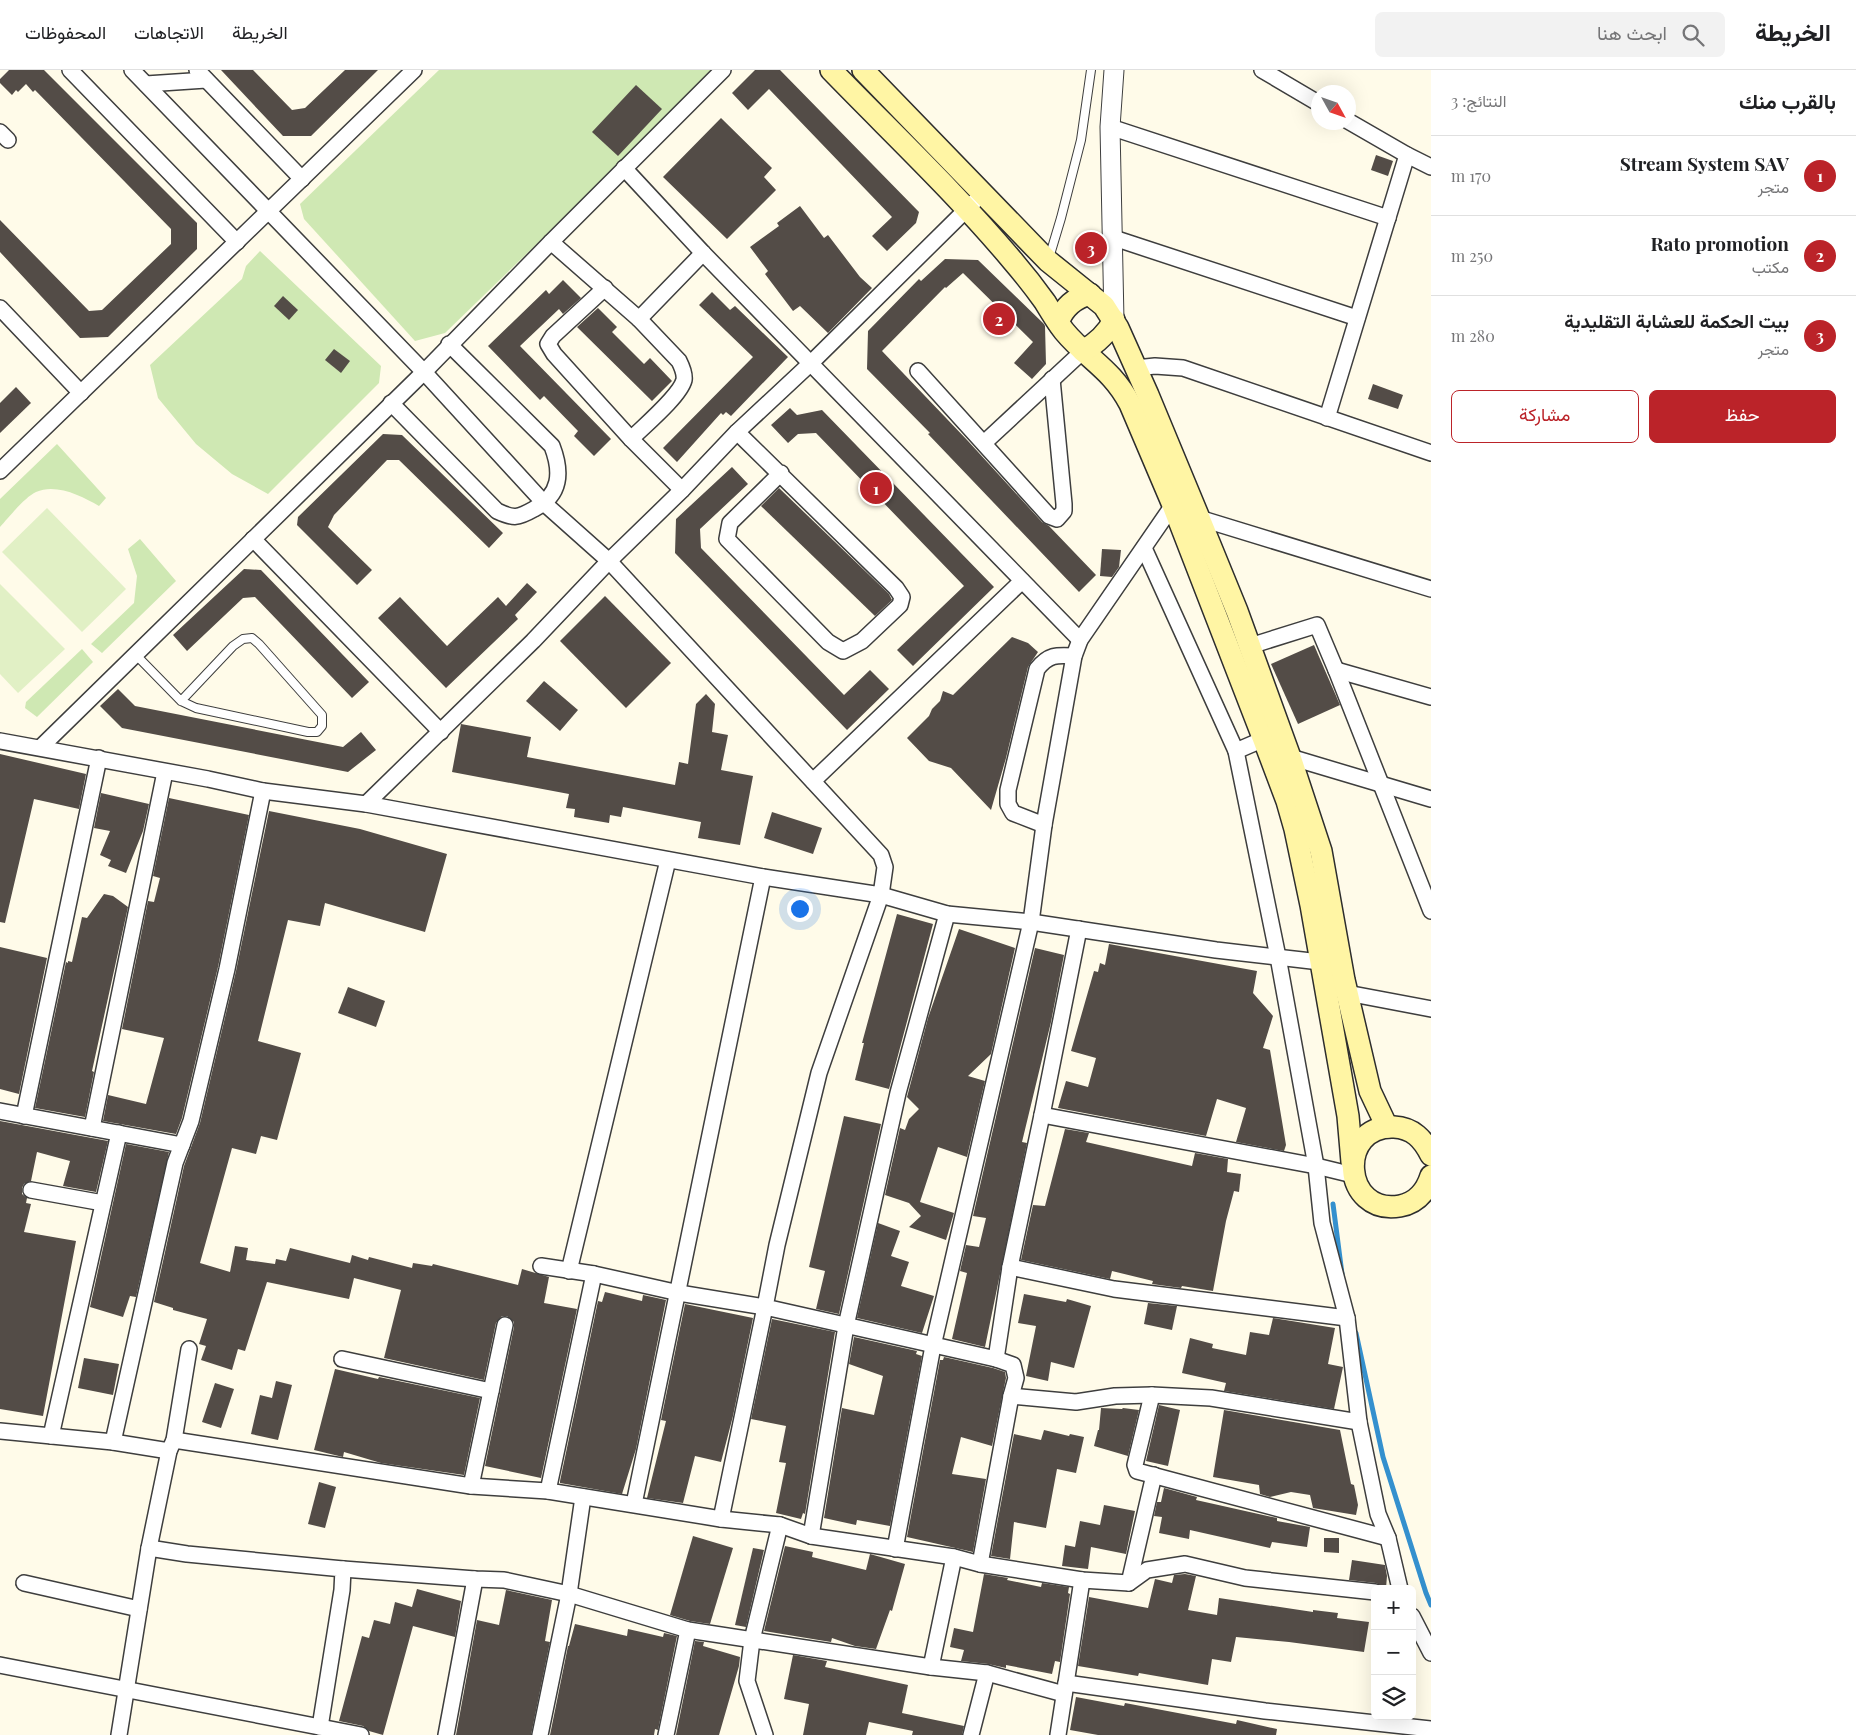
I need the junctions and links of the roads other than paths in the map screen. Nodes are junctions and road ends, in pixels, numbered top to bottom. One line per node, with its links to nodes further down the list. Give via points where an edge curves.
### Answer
1 (70, 70): 24 (street)
2 (132, 70): 11 (street)
3 (414, 70): 18 (street)
4 (723, 70): 17 (street)
5 (831, 70): 20 (main road)
6 (863, 70): 19 (main road)
7 (1091, 70): 27 (lane, via 1082,140)
8 (1114, 70): 14 (street)
9 (1262, 70): 12 (street)
10 (201, 75): 11 (street); 18 (street)
11 (146, 84): 21 (street)
12 (1311, 100)
13 (1356, 126): 15 (street)
14 (1110, 127): 22 (street); 23 (street)
15 (1407, 155): 16 (street); 22 (street)
16 (1431, 166)
17 (624, 168): 25 (street); 26 (street)
18 (302, 179): 21 (street)
19 (982, 194): 20 (street); 27 (main road)
20 (967, 209): 34 (main road, via 1024,274); 37 (street)
21 (268, 211): 24 (street); 40 (street)
22 (1388, 218): 31 (street)
23 (1114, 238): 31 (street); 33 (street)
24 (237, 242): 42 (street)
25 (551, 242): 28 (street); 35 (street)
26 (703, 253): 32 (street); 37 (street)
27 (1048, 261): 29 (main road)
28 (605, 288): 32 (street); 47 (street, via 548,344)
29 (1090, 294): 33 (main road); 34 (main road, via 1071,303)
30 (0, 308): 42 (street)
31 (1357, 318): 45 (street)
32 (639, 319): 47 (street, via 679,362 684,378 680,390)
33 (1114, 320): 36 (main road, via 1104,335); 38 (main road)
34 (1058, 322): 36 (main road)
35 (449, 344): 40 (street); 53 (street, via 552,446 558,475 554,492)
36 (1083, 350): 41 (street); 43 (main road, via 1109,373 1124,392)
37 (811, 364): 46 (street); 59 (street)
38 (1136, 368): 43 (main road); 45 (street, via 1183,368)
39 (918, 371): 48 (street)
40 (424, 372): 44 (street); 53 (street)
41 (1052, 379): 48 (street); 48 (street, via 1064,504 1061,516 1057,519 1049,516)
42 (81, 392): 50 (street)
43 (1139, 399): 54 (main road); 55 (main road)
44 (391, 403): 53 (street, via 497,511 519,517); 56 (street)
45 (1327, 418): 49 (street)
46 (737, 432): 51 (street); 52 (street)
47 (631, 439): 52 (street)
48 (984, 443)
49 (1431, 453)
50 (0, 471)
51 (781, 473): 51 (street, via 730,523 727,539 828,642 843,651 862,641 900,605 902,598 896,588)
52 (682, 490): 58 (street)
53 (544, 504): 58 (street)
54 (1173, 505): 57 (street); 69 (main road)
55 (1199, 518): 60 (street); 62 (main road)
56 (253, 539): 63 (street); 68 (street)
57 (1144, 548): 61 (street); 72 (street)
58 (609, 561): 68 (street); 76 (street)
59 (1022, 581): 61 (street); 76 (street)
60 (1431, 588)
61 (1080, 640): 64 (street)
62 (1250, 646): 65 (street, via 1316,625); 69 (main road)
63 (136, 655): 67 (lane); 71 (street)
64 (1074, 656): 81 (street); 81 (street, via 1052,656 1037,669 1008,790 1008,804 1013,813)
65 (1336, 670): 66 (street); 77 (street)
66 (1431, 697)
67 (181, 701): 67 (lane, via 233,646 243,639 252,638 322,715 322,726 317,732 308,732 210,712)
68 (441, 732): 80 (street)
69 (1273, 736): 72 (street); 73 (main road); 90 (main road, via 1311,905)
70 (0, 741): 71 (street)
71 (41, 747): 74 (street)
72 (1236, 750): 89 (street)
73 (1290, 757): 77 (street); 91 (main road, via 1321,850)
74 (99, 758): 75 (street); 95 (street)
75 (166, 772): 78 (street); 97 (street)
76 (813, 781): 84 (street, via 880,855 885,867)
77 (1381, 784): 79 (street); 85 (street)
78 (263, 791): 80 (street); 99 (street, via 227,969 191,1121)
79 (1431, 799)
80 (366, 804): 82 (street)
81 (1044, 825): 87 (street)
82 (668, 860): 83 (street); 109 (street)
83 (763, 877): 84 (street); 111 (street)
84 (881, 895): 86 (street); 112 (street, via 819,1073)
85 (1430, 905)
86 (946, 914): 87 (street); 115 (street, via 898,1093)
87 (1031, 922): 88 (street); 116 (street)
88 (1079, 929): 89 (street); 94 (street)
89 (1278, 957): 90 (street); 101 (street)
90 (1320, 962): 102 (main road, via 1348,1116)
91 (1347, 993): 92 (street); 96 (main road, via 1370,1091)
92 (1431, 1009)
93 (0, 1111): 95 (street)
94 (1042, 1115): 101 (street); 108 (street)
95 (24, 1116): 97 (street)
96 (1386, 1127): 100 (main road, via 1401,1127 1415,1133); 102 (main road, via 1361,1141)
97 (92, 1128): 98 (street)
98 (119, 1133): 99 (street); 106 (street)
99 (182, 1145): 126 (street, via 175,1163)
100 (1431, 1155)
101 (1316, 1166): 102 (street); 113 (street, via 1322,1222)
102 (1353, 1169): 105 (main road, via 1358,1188 1378,1205 1392,1207)
103 (1431, 1176): 105 (main road)
104 (31, 1190): 106 (street)
105 (1423, 1202)
106 (103, 1203): 125 (street)
107 (541, 1266): 109 (street)
108 (1010, 1267): 113 (street, via 1114,1289); 119 (street)
109 (569, 1271): 110 (street)
110 (594, 1274): 111 (street); 130 (street)
111 (678, 1293): 112 (street); 132 (street)
112 (765, 1307): 115 (street); 133 (street)
113 (1347, 1318): 123 (street)
114 (505, 1325): 120 (street)
115 (846, 1326): 116 (street); 135 (street)
116 (932, 1346): 119 (street); 138 (street)
117 (189, 1349): 127 (street)
118 (342, 1358): 120 (street)
119 (996, 1359): 122 (street, via 1013,1365 1016,1378)
120 (491, 1391): 129 (street)
121 (1152, 1395): 122 (street, via 1076,1402); 123 (street, via 1211,1398); 128 (street, via 1136,1466 1137,1471)
122 (1011, 1396): 140 (street)
123 (1359, 1422): 136 (street, via 1378,1514)
124 (0, 1431): 125 (street)
125 (52, 1436): 126 (street)
126 (113, 1442): 127 (street)
127 (172, 1446): 129 (street); 137 (street)
128 (1154, 1475): 136 (street); 144 (street)
129 (471, 1486): 130 (street)
130 (548, 1491): 131 (street)
131 (583, 1497): 132 (street); 148 (street)
132 (634, 1504): 133 (street)
133 (721, 1519): 134 (street)
134 (780, 1525): 135 (street); 152 (street)
135 (811, 1536): 138 (street)
136 (1388, 1538): 146 (street)
137 (149, 1548): 141 (street); 149 (street)
138 (894, 1549): 139 (street)
139 (954, 1556): 140 (street); 155 (street)
140 (980, 1564): 143 (street)
141 (343, 1569): 142 (street); 159 (street)
142 (475, 1579): 148 (street, via 504,1580); 163 (street)
143 (1082, 1580): 144 (street); 158 (street)
144 (1129, 1582): 147 (street, via 1147,1570 1185,1564 1245,1578)
145 (24, 1583): 149 (street)
146 (1399, 1585)
147 (1371, 1592)
148 (570, 1594): 151 (street); 164 (street)
149 (139, 1609): 157 (street)
150 (1416, 1624): 153 (street)
151 (688, 1630): 152 (street); 165 (street)
152 (752, 1640): 155 (street); 166 (street, via 747,1681)
153 (1431, 1653)
154 (0, 1665): 157 (street)
155 (931, 1667): 156 (street)
156 (987, 1673): 158 (street); 167 (street)
157 (126, 1689): 159 (street); 161 (street)
158 (1065, 1689): 160 (street); 168 (street)
159 (320, 1727): 162 (street)
160 (1431, 1729)
161 (119, 1735)
162 (361, 1735)
163 (446, 1735)
164 (540, 1735)
165 (666, 1735)
166 (765, 1735)
167 (971, 1735)
168 (1058, 1735)

